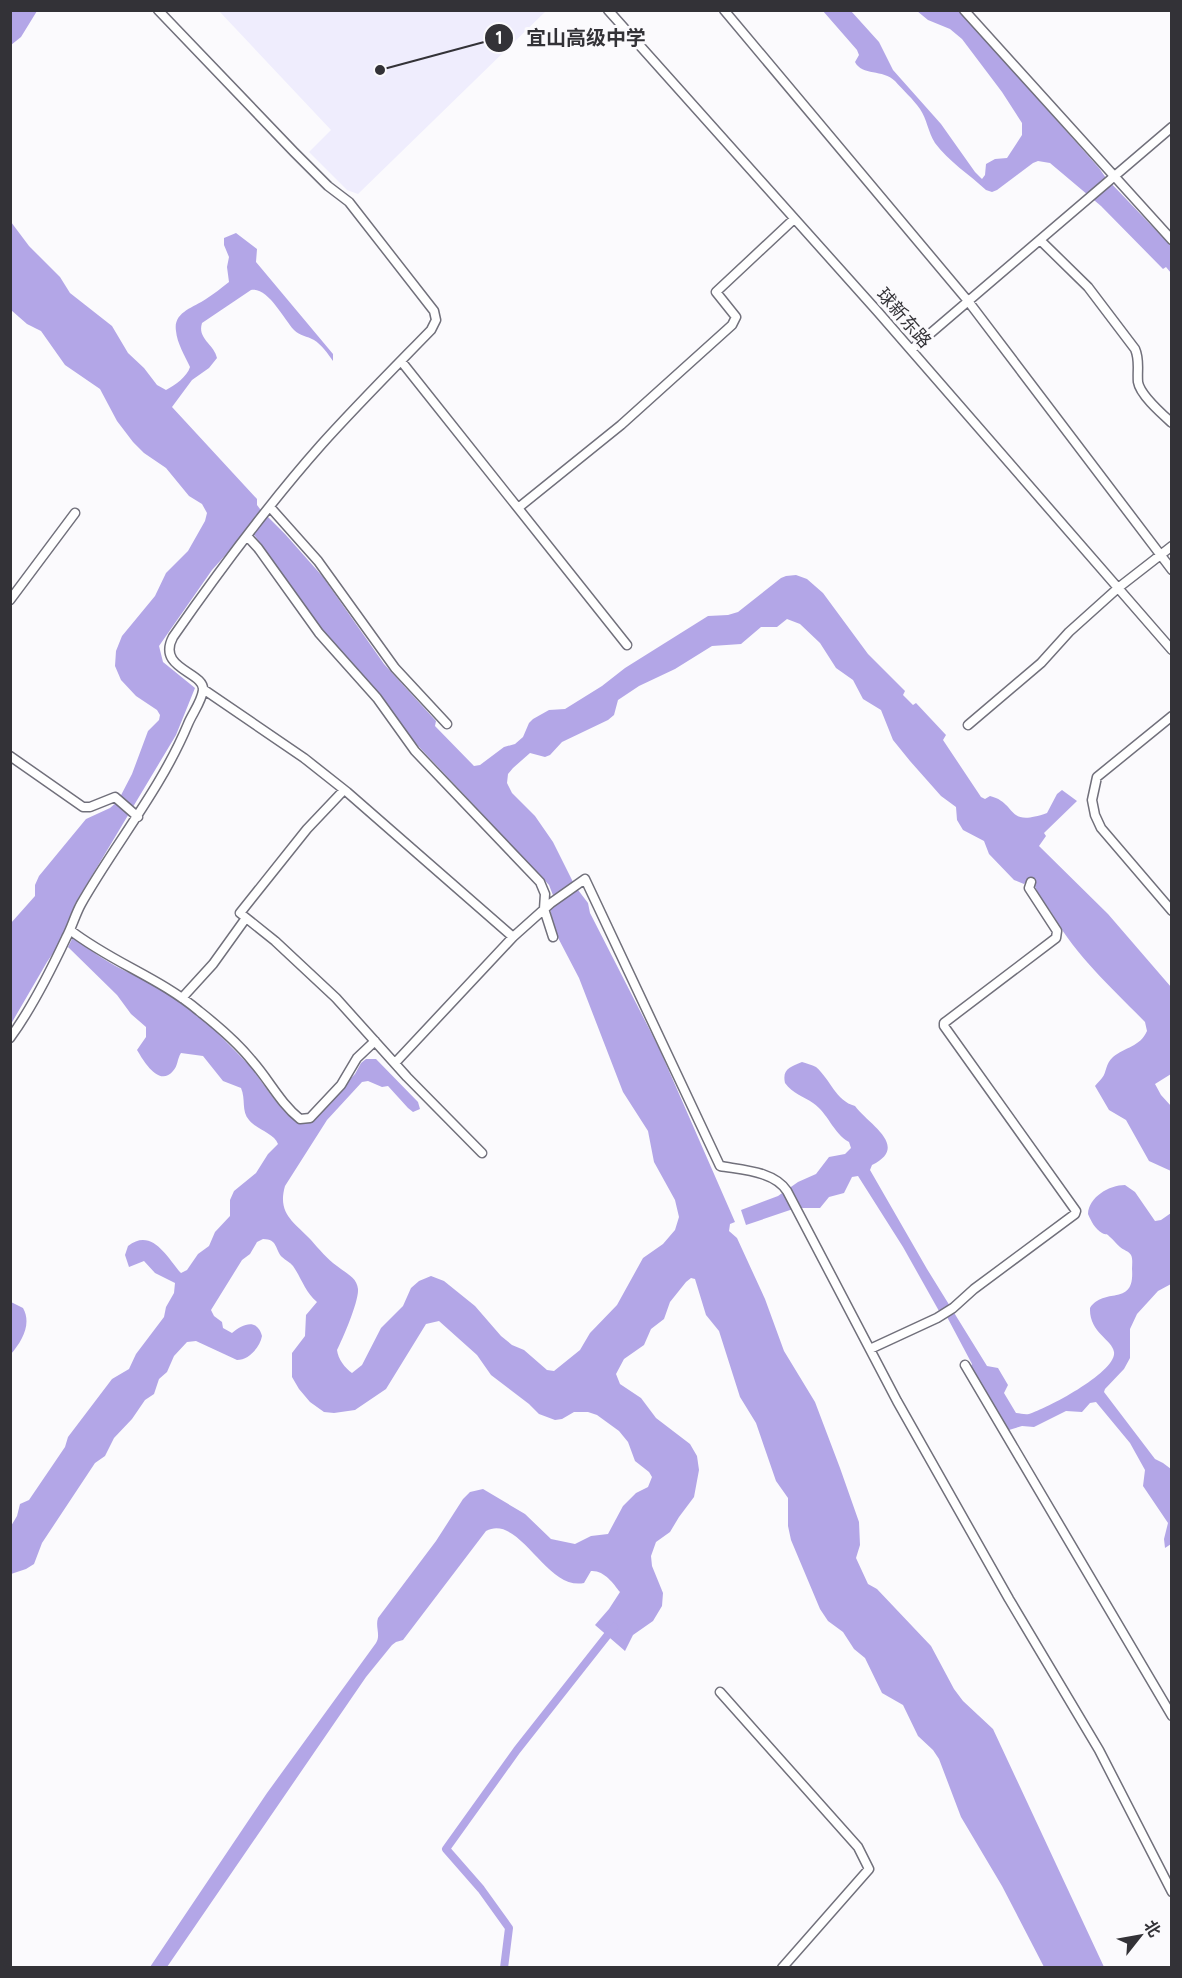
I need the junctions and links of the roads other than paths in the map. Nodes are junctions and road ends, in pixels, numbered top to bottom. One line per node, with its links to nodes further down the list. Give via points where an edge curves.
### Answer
1 (158, 10): 12 (street, via 294,152 349,202 434,310 433,327)
2 (608, 10): 7 (street, 球新东路)
3 (724, 10): 10 (street)
4 (964, 10): 6 (street)
5 (1172, 127): 6 (street)
6 (1112, 178): 8 (street); 9 (street)
7 (794, 219): 11 (street, 球新东路); 15 (street, via 716,292 736,317 732,325 621,425)
8 (1040, 240): 10 (street); 13 (street, via 1088,287 1135,349 1139,386)
9 (1172, 240)
10 (968, 301): 11 (street); 19 (street)
11 (911, 350): 21 (street, 球新东路)
12 (401, 361): 14 (street, via 322,444); 15 (street)
13 (1172, 423)
14 (269, 508): 17 (street); 27 (street, via 318,561 395,668)
15 (518, 508): 23 (street)
16 (75, 513): 22 (street)
17 (248, 534): 25 (street, via 170,643 171,659); 33 (street, via 319,633 377,698 415,751 540,882)
18 (1172, 546): 19 (street)
19 (1160, 556): 20 (street); 21 (street)
20 (1172, 570)
21 (1118, 588): 24 (street, 球新东路); 28 (street, via 1041,663)
22 (10, 600)
23 (627, 645)
24 (1172, 650)
25 (203, 689): 30 (street); 31 (street, via 182,740)
26 (1172, 716): 34 (street, via 1097,777 1092,800 1101,828)
27 (447, 724)
28 (968, 725)
29 (10, 756): 31 (street, via 83,807 115,797)
30 (344, 789): 35 (street, via 240,913); 37 (street)
31 (136, 815): 36 (street, via 81,904)
32 (1030, 882): 44 (street, via 1029,888 1057,931 1056,938 944,1026 1075,1214 953,1308)
33 (547, 906): 37 (street); 38 (street); 44 (street, via 585,879 720,1166 771,1177 787,1191)
34 (1172, 911)
35 (246, 918): 39 (street); 41 (street, via 336,998)
36 (70, 930): 39 (street); 40 (street)
37 (513, 937): 42 (street)
38 (552, 937)
39 (182, 998): 41 (street, via 244,1051 283,1101 303,1119 310,1118 341,1085 357,1058)
40 (10, 1038)
41 (375, 1041): 42 (street)
42 (395, 1063): 43 (street)
43 (482, 1153)
44 (870, 1349): 48 (street, via 1009,1599 1099,1750)
45 (965, 1365): 47 (street)
46 (720, 1692): 49 (street, via 858,1847 869,1869)
47 (1172, 1716)
48 (1172, 1892)
49 (782, 1968)

